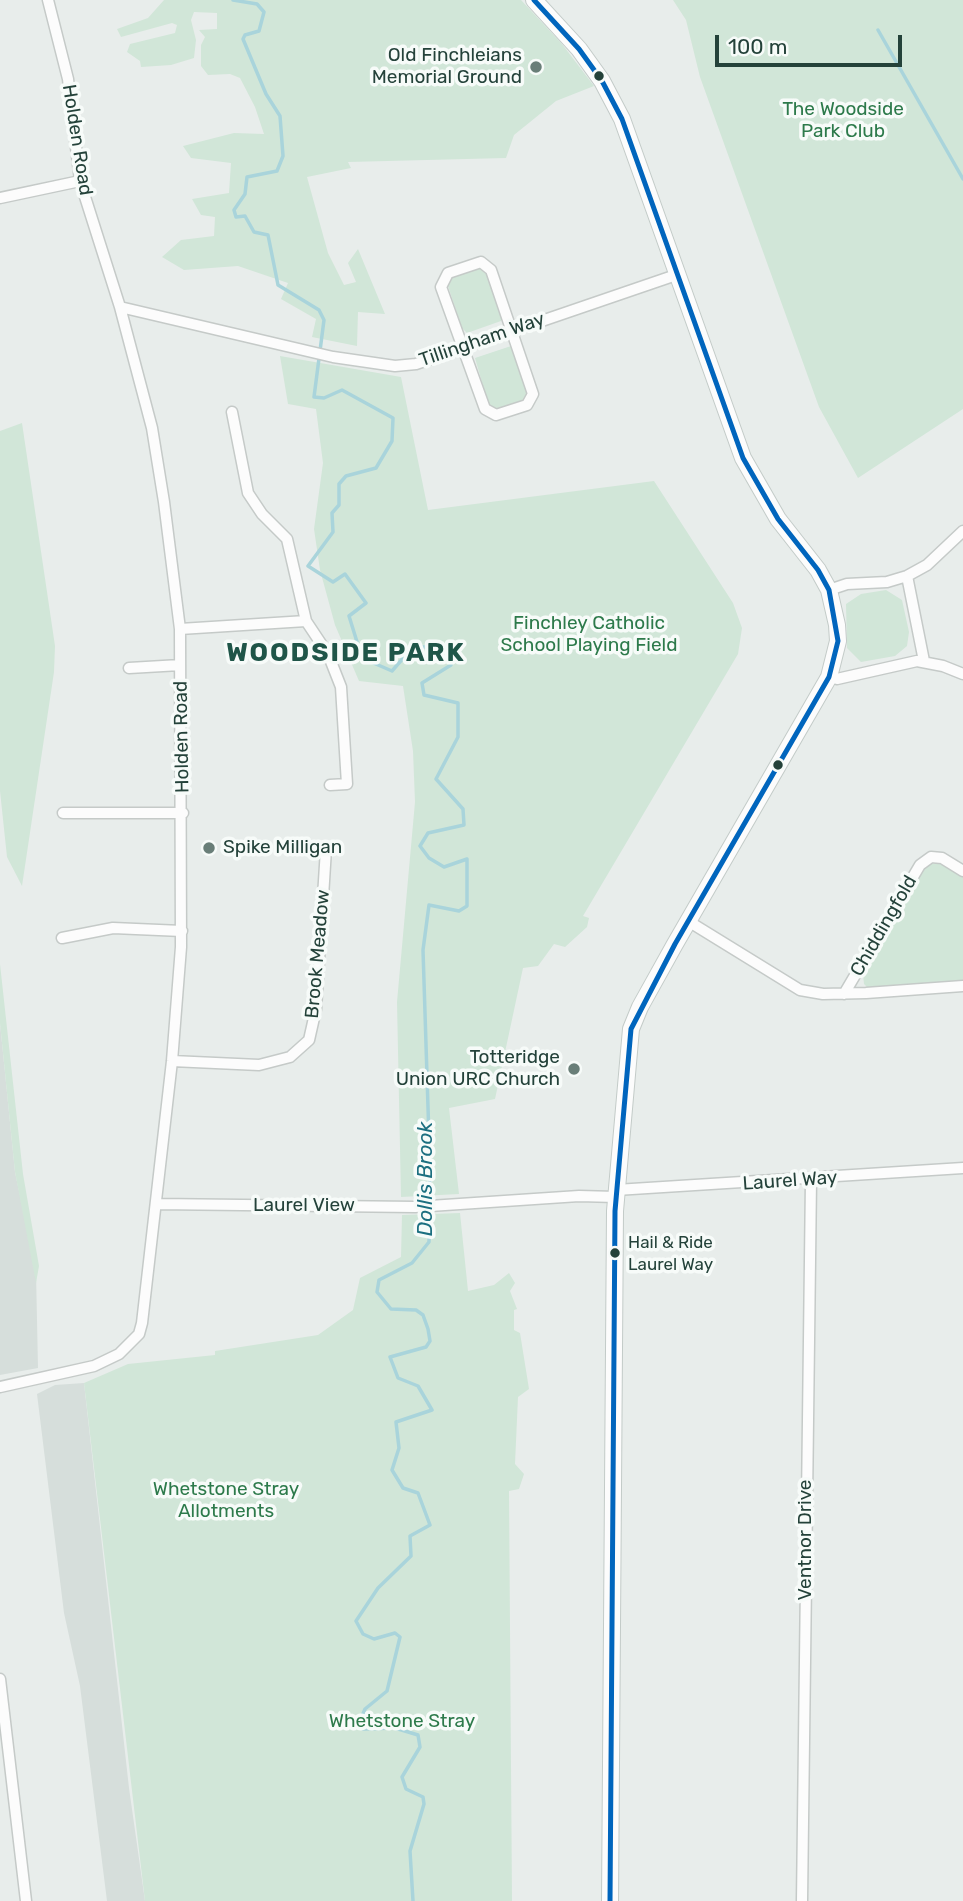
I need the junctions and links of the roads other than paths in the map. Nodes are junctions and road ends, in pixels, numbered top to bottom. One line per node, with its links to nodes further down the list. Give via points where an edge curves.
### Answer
1 (48, 0): 3 (street, Holden Road, via 68,79)
2 (534, 0): 5 (street, via 579,49 622,119)
3 (80, 181): 4 (street); 6 (street, Holden Road)
4 (0, 198)
5 (676, 275): 7 (street, Tillingham Way); 12 (street, via 743,458 778,519)
6 (120, 307): 8 (street, Tillingham Way, via 333,357 394,366 416,364); 14 (street, Holden Road, via 152,428)
7 (513, 330): 8 (street, Tillingham Way); 8 (street, via 533,394 527,405 496,415 485,409); 8 (street, via 487,265 481,262 448,273 441,287)
8 (465, 347)
9 (232, 412): 13 (street, via 248,493 287,539)
10 (963, 531): 11 (street)
11 (907, 576): 12 (street); 15 (street)
12 (829, 590): 19 (street, via 838,633)
13 (306, 621): 14 (street); 20 (street, via 328,654 341,687 348,784)
14 (180, 629): 16 (street, Holden Road)
15 (923, 661): 18 (street); 19 (street)
16 (180, 665): 17 (street); 22 (street, Holden Road)
17 (129, 668)
18 (963, 674)
19 (829, 677): 25 (street)
20 (330, 785)
21 (62, 813): 22 (street)
22 (183, 813): 26 (street, Holden Road)
23 (326, 849): 30 (street, Brook Meadow, via 316,1009 309,1040 290,1057 259,1065)
24 (963, 871): 29 (street, Chiddingfold, via 942,858 931,857 920,865)
25 (688, 921): 29 (street, Chiddingfold, via 800,990); 33 (street, via 631,1029)
26 (182, 931): 27 (street, via 113,928); 30 (street, Holden Road)
27 (61, 938)
28 (963, 986): 29 (street, Chiddingfold)
29 (844, 993)
30 (172, 1061): 34 (street, Holden Road)
31 (963, 1168): 32 (street, Laurel Way)
32 (811, 1180): 33 (street, Laurel Way); 41 (street, Ventnor Drive)
33 (615, 1199): 35 (street, Laurel Way, via 579,1196); 40 (street)
34 (156, 1204): 35 (street, Laurel View); 36 (street, Holden Road, via 139,1334 119,1354 82,1370)
35 (452, 1205)
36 (0, 1387)
37 (0, 1679): 38 (street)
38 (1, 1703): 39 (street)
39 (26, 1901)
40 (610, 1901)
41 (802, 1901)

